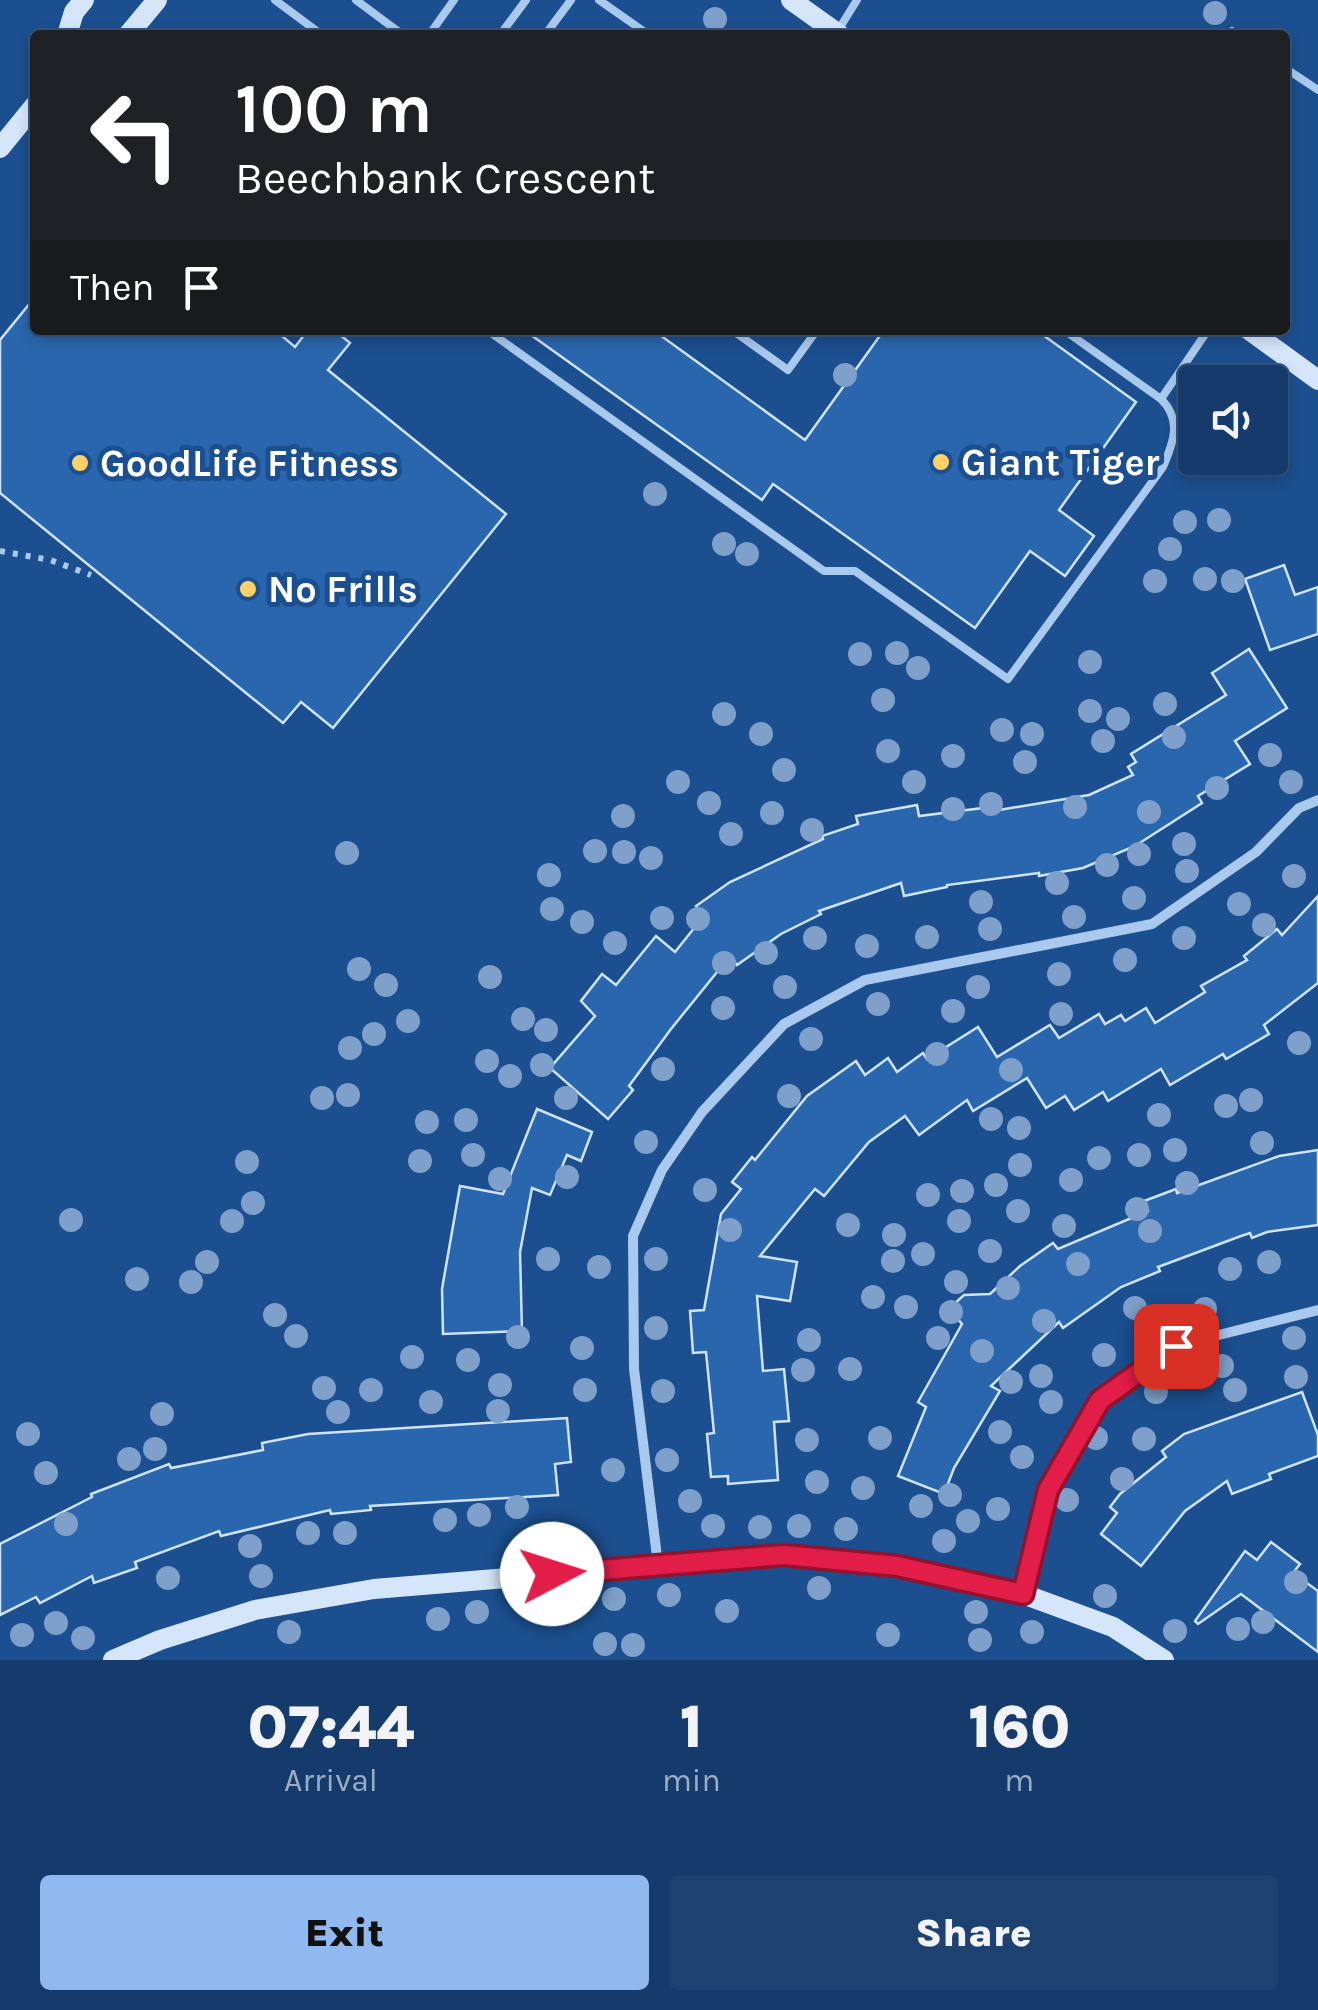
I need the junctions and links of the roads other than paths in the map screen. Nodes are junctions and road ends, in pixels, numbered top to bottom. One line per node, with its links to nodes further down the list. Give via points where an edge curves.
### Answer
1 (84, 0): 11 (street)
2 (157, 0): 12 (street)
3 (276, 0): 13 (lane)
4 (356, 0): 14 (lane)
5 (454, 0): 15 (lane)
6 (526, 0): 16 (lane)
7 (570, 0): 17 (lane)
8 (599, 0): 18 (lane)
9 (791, 0): 19 (street)
10 (857, 0): 20 (lane)
11 (69, 30)
12 (132, 30)
13 (315, 30)
14 (395, 30)
15 (433, 30)
16 (504, 30)
17 (549, 30)
18 (641, 30)
19 (832, 30)
20 (840, 30)
21 (1290, 71): 22 (lane)
22 (1318, 90)
23 (30, 111): 24 (street)
24 (0, 148)
25 (494, 335): 32 (lane, via 824,572 855,571 1008,680 1163,466 1175,430)
26 (739, 335): 27 (lane, via 788,370)
27 (813, 335)
28 (1071, 335): 32 (lane)
29 (1205, 335): 32 (lane)
30 (1256, 335): 31 (street)
31 (1318, 380)
32 (1161, 398)
33 (1318, 800): 35 (street, via 1152,924 865,980 784,1024 702,1112 662,1170 633,1236 634,1368)
34 (1318, 1310): 36 (street, via 1176,1346 1100,1400 1048,1490)
35 (658, 1565): 36 (street, via 784,1555 897,1566); 37 (street, via 374,1589 255,1610)
36 (1023, 1594): 38 (street, via 1113,1627)
37 (113, 1660)
38 (1164, 1660)

